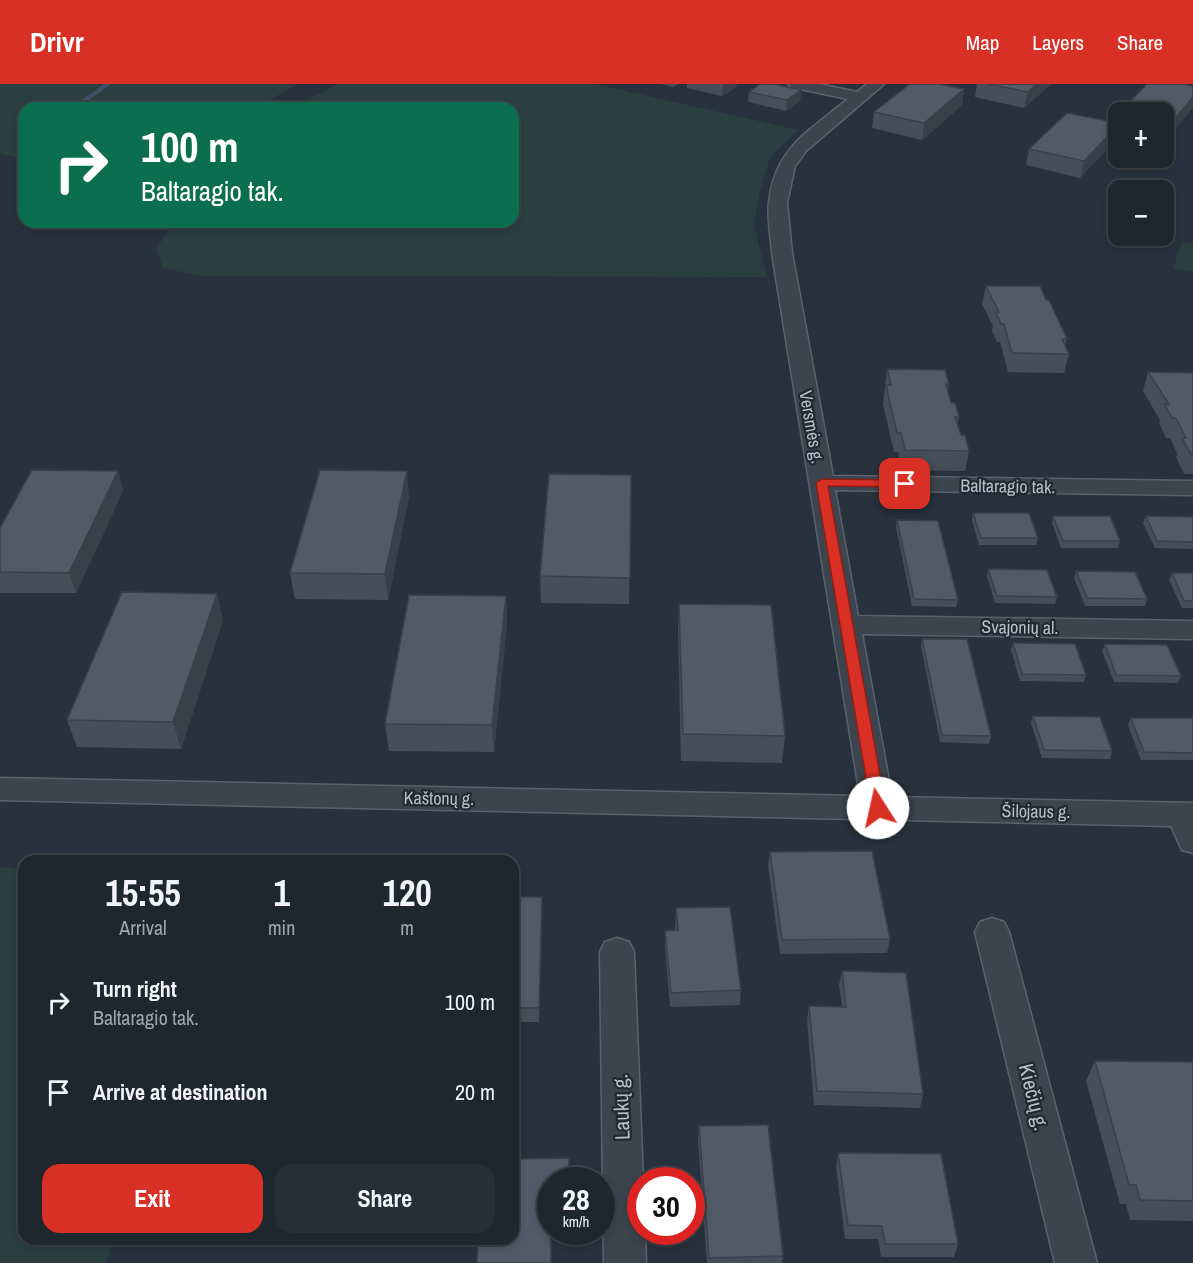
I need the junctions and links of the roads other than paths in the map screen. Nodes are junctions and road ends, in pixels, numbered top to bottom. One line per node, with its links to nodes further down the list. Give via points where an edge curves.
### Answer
1 (796, 84): 2 (street)
2 (868, 91): 3 (street, Versmės g., via 800,147 786,166 778,203)
3 (822, 483): 4 (street, Baltaragio tak.); 5 (street, Versmės g.)
4 (1193, 488)
5 (847, 625): 6 (street, Svajonių al.); 8 (street, Versmės g.)
6 (1193, 630)
7 (0, 789): 8 (street, Kaštonų g.)
8 (878, 808): 9 (street, Šilojaus g.)
9 (1189, 824)
10 (992, 932): 13 (street, Kiečių g.)
11 (617, 952): 12 (street, Laukų g.)
12 (625, 1263)
13 (1076, 1263)

